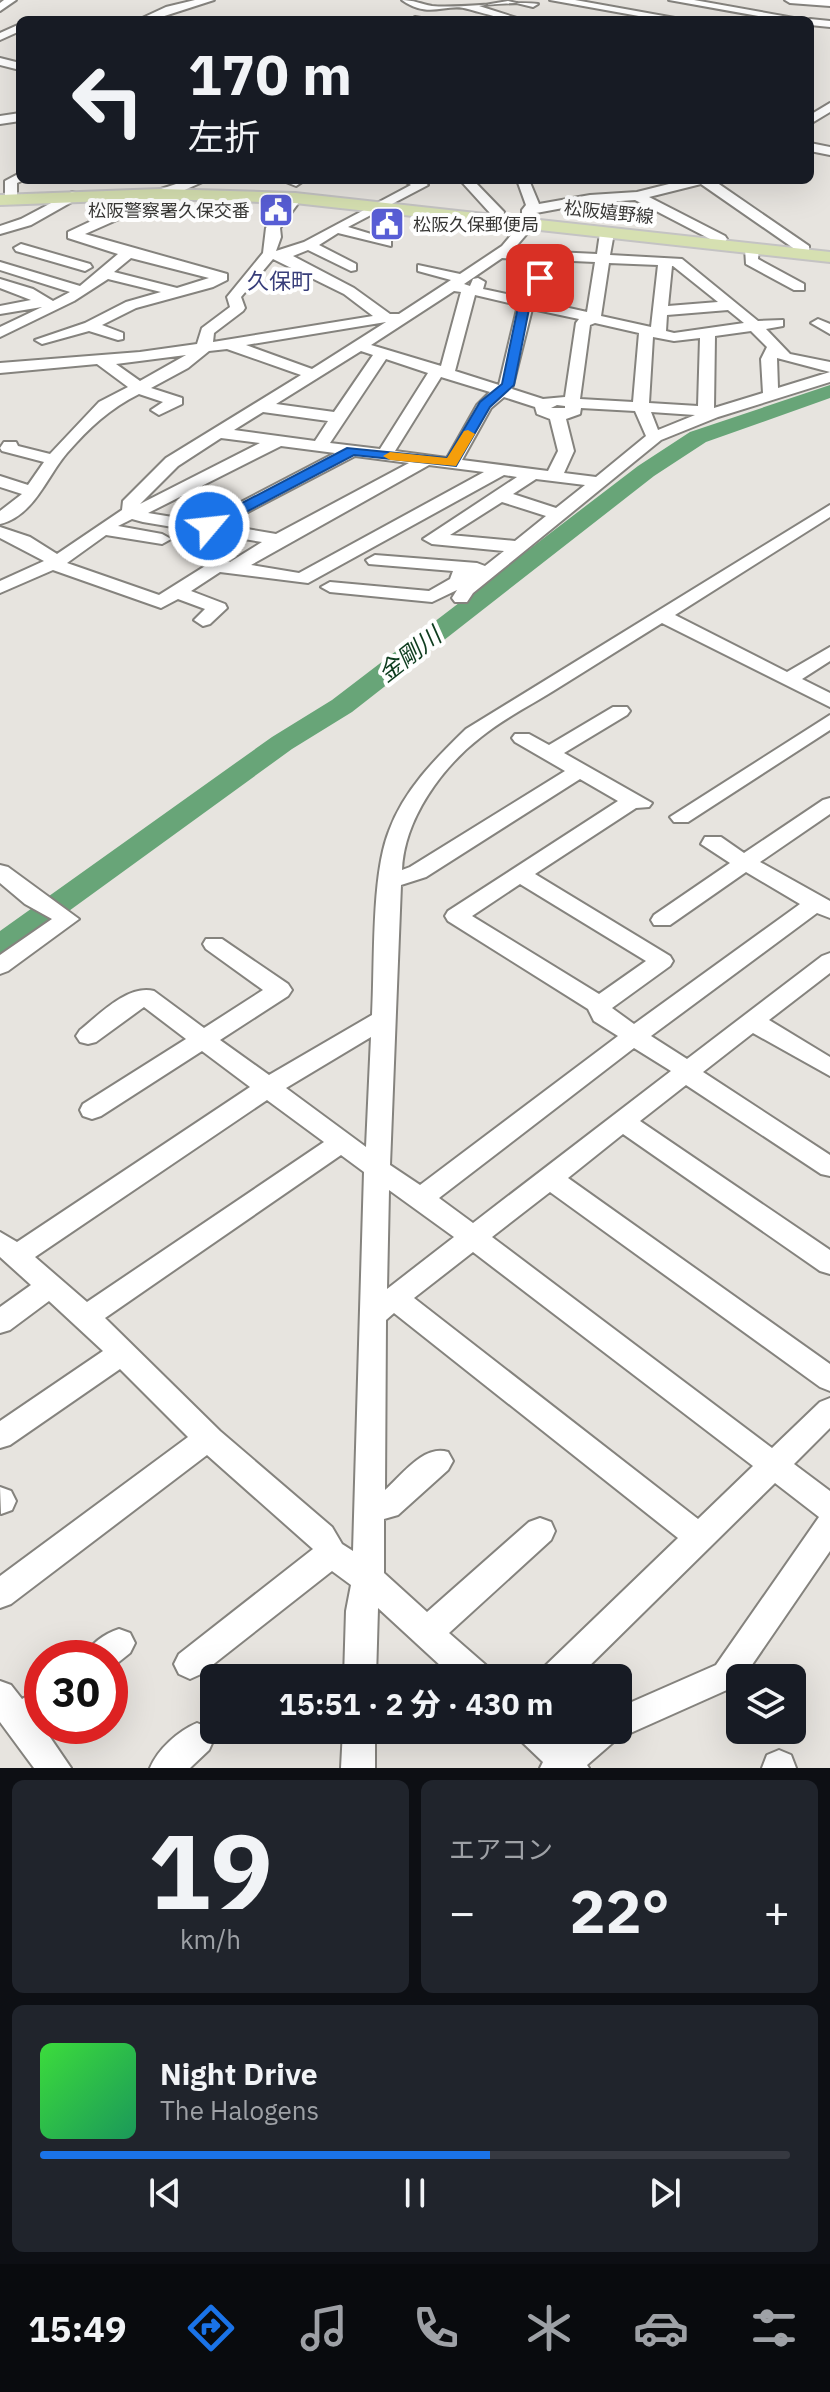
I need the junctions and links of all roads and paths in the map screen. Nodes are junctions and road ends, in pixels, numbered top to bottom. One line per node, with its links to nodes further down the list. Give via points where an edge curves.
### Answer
1 (11, 0): 16 (street)
2 (209, 0): 19 (street)
3 (407, 0): 17 (street)
4 (444, 0): 14 (street)
5 (503, 0): 14 (street)
6 (512, 0): 13 (street)
7 (555, 0): 11 (street)
8 (674, 0): 15 (street)
9 (733, 0): 15 (street)
10 (790, 0): 12 (street)
11 (598, 3): 18 (street); 22 (street)
12 (830, 3)
13 (533, 4)
14 (461, 5): 17 (street); 21 (street)
15 (722, 7): 25 (street); 26 (street)
16 (0, 8)
17 (432, 9): 20 (street)
18 (625, 11): 23 (street); 24 (street)
19 (153, 16)
20 (422, 16)
21 (503, 16)
22 (578, 16)
23 (616, 16)
24 (656, 16)
25 (710, 16)
26 (776, 16)
27 (16, 179): 39 (street)
28 (189, 184): 35 (street)
29 (419, 184): 41 (street)
30 (470, 184): 44 (street, via 497,212)
31 (525, 184): 43 (street, via 533,206)
32 (708, 184): 53 (street)
33 (293, 187): 35 (main road, 松阪嬉野線); 41 (main road, 松阪嬉野線); 56 (street, via 268,248)
34 (675, 188): 37 (street); 40 (street)
35 (160, 194): 36 (main road, 松阪嬉野線); 54 (street, via 73,235)
36 (77, 195): 39 (main road, 松阪嬉野線); 46 (street)
37 (637, 196): 38 (street); 40 (street)
38 (608, 198): 42 (street); 43 (street, via 588,194)
39 (5, 200)
40 (652, 204): 49 (street, via 720,239)
41 (379, 206): 44 (main road, 松阪嬉野線); 45 (street)
42 (627, 208)
43 (529, 216): 44 (main road, 松阪嬉野線); 47 (main road, 松阪嬉野線); 55 (street)
44 (497, 219)
45 (336, 228): 48 (street); 50 (street)
46 (0, 233): 51 (street, via 26,245)
47 (607, 233): 49 (main road, 松阪嬉野線); 59 (street)
48 (386, 243)
49 (716, 244): 52 (main road, 松阪嬉野線)
50 (309, 245): 56 (street); 64 (street)
51 (21, 248): 61 (street); 62 (street)
52 (752, 248): 58 (main road, 松阪嬉野線); 70 (street, via 751,261)
53 (804, 249)
54 (129, 253): 66 (street, via 114,260); 67 (street)
55 (500, 254): 57 (street); 68 (street)
56 (276, 255): 63 (street); 79 (street, via 349,291)
57 (545, 255): 59 (street); 74 (street)
58 (830, 257)
59 (604, 258): 60 (street); 78 (street)
60 (665, 261): 75 (street, via 677,262); 77 (street)
61 (0, 264): 71 (street)
62 (85, 267)
63 (255, 267): 67 (street); 92 (street, via 234,297 238,308 207,331)
64 (351, 267)
65 (423, 268): 68 (street)
66 (106, 274): 71 (street); 72 (street)
67 (222, 277): 72 (street)
68 (466, 282): 74 (street); 79 (street); 98 (street)
69 (0, 283): 73 (street)
70 (799, 287)
71 (82, 291): 73 (street)
72 (178, 293): 82 (street, via 131,305)
73 (46, 304): 76 (street); 86 (street)
74 (531, 305): 78 (street); 102 (street, via 524,307 508,385)
75 (730, 305): 77 (street); 83 (street)
76 (0, 310)
77 (660, 311): 87 (street)
78 (593, 319): 87 (street); 104 (street, via 583,323)
79 (393, 321): 90 (street); 91 (street); 94 (street, via 396,335)
80 (830, 321): 84 (street, via 818,323)
81 (778, 323): 83 (street)
82 (90, 326): 88 (street); 89 (street)
83 (755, 326): 85 (street); 93 (street)
84 (830, 330)
85 (708, 332): 87 (street, via 674,337); 109 (street)
86 (0, 333)
87 (652, 333): 106 (street)
88 (118, 336)
89 (42, 340)
90 (226, 344): 92 (street); 99 (street)
91 (356, 345): 94 (street); 99 (street)
92 (204, 348): 95 (street); 101 (street)
93 (774, 348): 96 (street, via 785,357); 103 (street, via 769,359)
94 (385, 355): 98 (street); 111 (street)
95 (102, 361): 97 (street); 101 (street)
96 (830, 367)
97 (0, 368)
98 (443, 372): 102 (street); 118 (street)
99 (312, 374): 107 (street)
100 (830, 377): 103 (street)
101 (140, 387): 108 (street, via 176,401); 119 (street, via 105,405)
102 (502, 390): 105 (street); 121 (street, via 485,405)
103 (771, 397): 109 (street)
104 (572, 403): 105 (street); 106 (street); 110 (street, via 572,413)
105 (543, 404): 110 (street, via 543,411)
106 (642, 406): 109 (street); 113 (street)
107 (258, 407): 111 (street); 112 (street)
108 (159, 410)
109 (709, 412): 113 (street)
110 (557, 416): 124 (street, via 566,451)
111 (338, 417): 116 (street)
112 (217, 433): 114 (street); 130 (street, via 156,475 129,505)
113 (655, 437): 126 (street)
114 (278, 441): 116 (street); 130 (street)
115 (10, 445): 119 (street)
116 (319, 446): 117 (street)
117 (352, 451): 118 (street); 133 (street)
118 (384, 455): 120 (street)
119 (54, 460): 127 (street)
120 (426, 460): 121 (street); 137 (street)
121 (452, 463): 122 (street)
122 (500, 470): 123 (street); 144 (street)
123 (533, 474): 124 (street); 128 (street)
124 (554, 476): 126 (street)
125 (0, 481): 127 (street)
126 (598, 482): 131 (street)
127 (30, 491): 132 (street)
128 (499, 495): 131 (street); 138 (street, via 432,539)
129 (830, 510): 151 (street)
130 (131, 512): 133 (street); 134 (street)
131 (558, 518): 138 (street)
132 (0, 519)
133 (209, 526): 137 (street)
134 (102, 529): 136 (street); 140 (street)
135 (0, 532): 140 (street)
136 (162, 539)
137 (279, 540): 141 (street)
138 (521, 547): 143 (street)
139 (375, 560): 142 (street)
140 (54, 564): 146 (street); 147 (street, via 161,602)
141 (234, 567): 144 (street); 147 (street, via 216,567)
142 (463, 567): 143 (street); 145 (street, via 458,582 432,597)
143 (494, 568): 148 (street)
144 (302, 579): 149 (street, via 329,594)
145 (330, 587)
146 (0, 588)
147 (177, 592): 150 (street)
148 (461, 598)
149 (385, 599)
150 (218, 613)
151 (660, 615): 153 (street); 166 (street, via 498,715 447,758 406,816)
152 (830, 653): 153 (street)
153 (788, 680): 154 (street)
154 (830, 701)
155 (620, 711): 158 (street)
156 (830, 721): 161 (street)
157 (522, 738): 158 (street)
158 (549, 754): 159 (street)
159 (579, 771): 165 (street, via 638,802); 166 (street, via 418,872)
160 (830, 804): 163 (street)
161 (681, 817)
162 (713, 842): 163 (street)
163 (745, 863): 167 (street); 168 (street)
164 (0, 872): 170 (street, via 68,919)
165 (520, 874): 172 (street, via 662,961); 172 (street, via 456,916)
166 (390, 881): 173 (street)
167 (823, 907): 176 (street)
168 (662, 920)
169 (214, 944): 177 (street, via 280,990)
170 (0, 966)
171 (824, 973): 174 (street)
172 (599, 1005): 176 (street, via 602,1015)
173 (382, 1020): 180 (street); 185 (street)
174 (752, 1021): 178 (street); 179 (street)
175 (88, 1036): 177 (street, via 146,997)
176 (635, 1036): 179 (street); 187 (street)
177 (205, 1039): 180 (street); 181 (street)
178 (830, 1068)
179 (686, 1071): 182 (street); 184 (street)
180 (268, 1087): 183 (street); 189 (street)
181 (92, 1110)
182 (622, 1121): 186 (street); 190 (street)
183 (341, 1143): 185 (street); 193 (street)
184 (830, 1167)
185 (379, 1170): 187 (street); 192 (street)
186 (548, 1177): 188 (street); 196 (street)
187 (421, 1198): 188 (street)
188 (471, 1238): 192 (street); 201 (street)
189 (9, 1248): 191 (street)
190 (830, 1264)
191 (49, 1286): 193 (street); 194 (street)
192 (384, 1306): 203 (street); 206 (street)
193 (86, 1317): 195 (street)
194 (0, 1322)
195 (121, 1354): 198 (street); 199 (street)
196 (830, 1379)
197 (830, 1410): 201 (street)
198 (0, 1436)
199 (210, 1440): 207 (street, via 321,1536); 209 (street, via 189,1449)
200 (438, 1461): 203 (street, via 387,1506)
201 (773, 1465): 202 (street); 206 (street)
202 (830, 1508)
203 (369, 1509): 208 (street)
204 (830, 1526): 216 (street, via 727,1675)
205 (540, 1531): 210 (street, via 442,1617)
206 (700, 1538): 214 (street)
207 (331, 1553): 208 (street); 211 (street)
208 (368, 1579): 210 (street); 212 (street)
209 (0, 1594)
210 (429, 1636): 213 (street)
211 (190, 1664)
212 (360, 1664)
213 (461, 1664)
214 (570, 1664)
215 (21, 1707): 222 (street)
216 (632, 1718)
217 (197, 1739): 223 (street)
218 (359, 1744): 224 (street)
219 (545, 1744): 221 (street)
220 (589, 1744): 221 (street)
221 (564, 1766)
222 (54, 1768)
223 (167, 1768)
224 (358, 1768)

